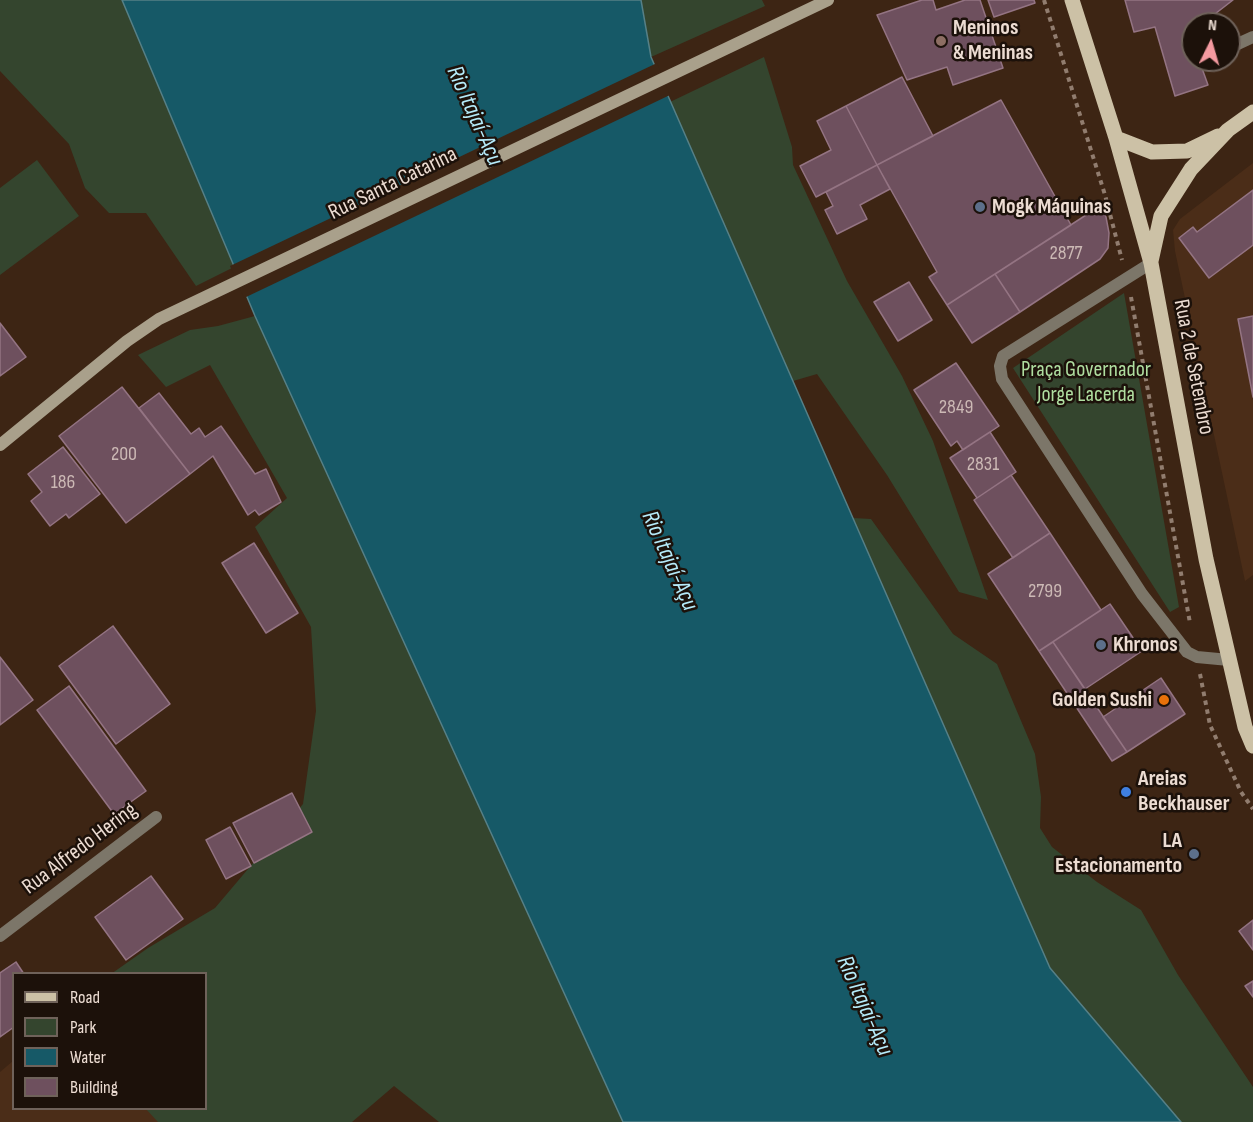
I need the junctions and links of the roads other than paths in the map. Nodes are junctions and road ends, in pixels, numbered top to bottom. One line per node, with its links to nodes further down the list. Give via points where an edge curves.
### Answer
1 (828, 0): 7 (main road, Rua Santa Catarina, via 159,319)
2 (1072, 0): 5 (main road, Rua 2 de Setembro)
3 (1253, 112): 4 (main road)
4 (1228, 130): 5 (main road, via 1186,151 1152,153); 6 (main road, via 1191,169 1161,216)
5 (1116, 138): 6 (main road, Rua 2 de Setembro)
6 (1151, 263): 8 (main road, Rua 2 de Setembro, via 1206,559); 8 (street, via 1003,356 1002,379 1142,594 1187,652 1197,657)
7 (0, 445)
8 (1229, 660): 9 (main road, Rua 2 de Setembro)
9 (1253, 746)
10 (156, 817): 11 (street, Rua Alfredo Hering)
11 (0, 936)

